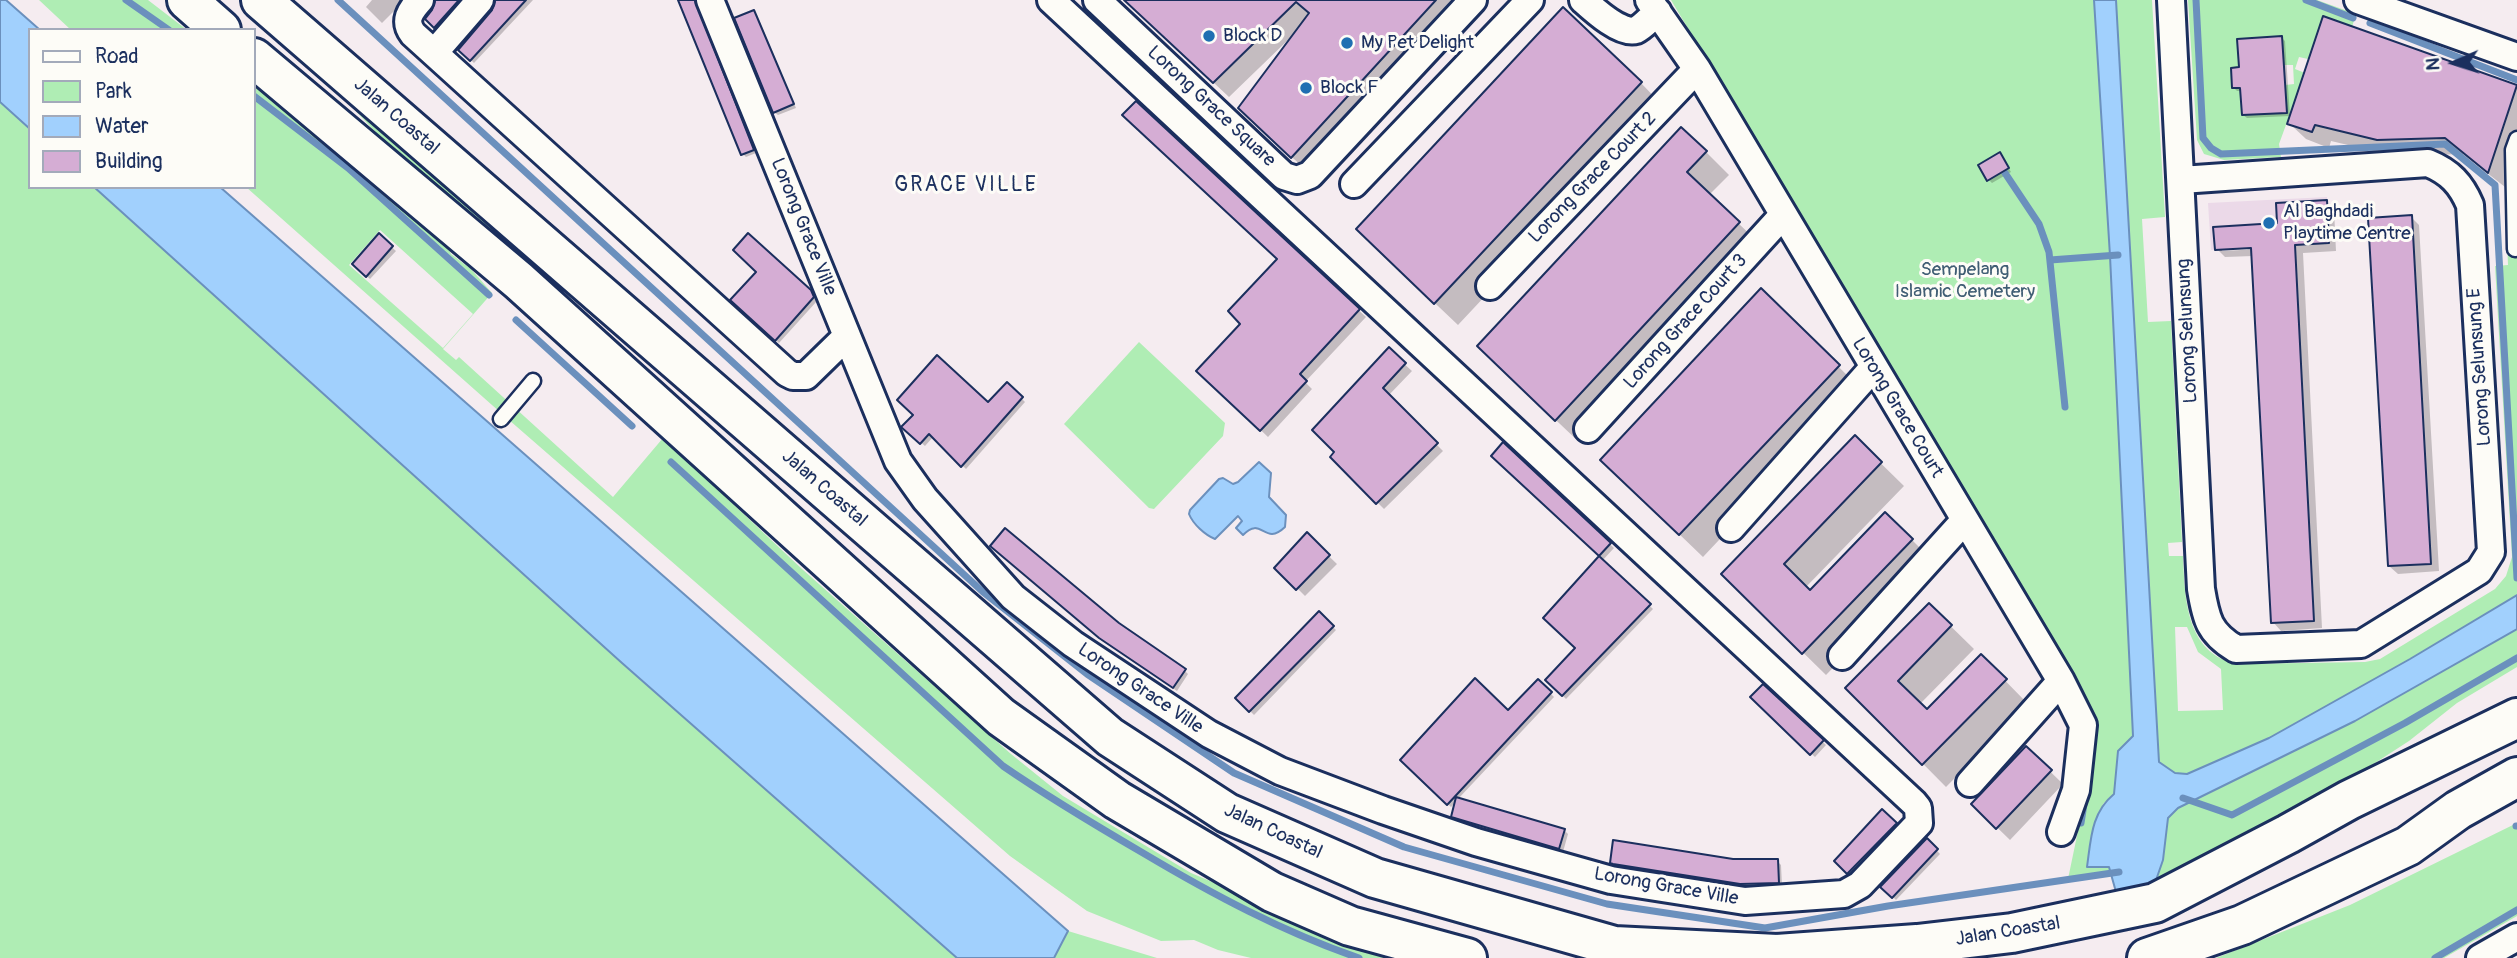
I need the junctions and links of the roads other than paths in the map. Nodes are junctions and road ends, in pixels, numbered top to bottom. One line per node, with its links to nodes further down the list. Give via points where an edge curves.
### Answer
1 (187, 0): 14 (highway)
2 (261, 0): 39 (highway, Jalan Coastal, via 1110,737 1227,813 1375,878 1614,946 1777,954 1917,944 2012,933 2155,903)
3 (420, 0): 15 (street, via 407,22)
4 (480, 0): 15 (street)
5 (710, 0): 25 (street, Lorong Grace Ville)
6 (1051, 0): 25 (street, Lorong Grace Ville, via 1914,803 1919,823 1860,886 1844,894 1745,901 1611,880 1490,846 1280,771 1209,734 1073,644 1013,597 925,499 898,461)
7 (1097, 0): 8 (street, Lorong Grace Square, via 1284,176 1297,180 1310,175)
8 (1473, 0)
9 (1530, 0): 21 (street)
10 (1583, 0): 13 (street, via 1624,30 1635,30)
11 (2171, 0): 20 (street, Lorong Selunsung)
12 (2358, 0): 16 (street)
13 (1653, 6): 18 (street, Lorong Grace Court)
14 (219, 28)
15 (434, 54): 25 (street, via 787,373 806,376)
16 (2517, 57)
17 (256, 60): 44 (highway, via 519,281 1002,717 1117,800 1272,892 1350,926)
18 (1696, 69): 22 (street, Lorong Grace Court); 24 (street, Lorong Grace Court 2)
19 (2517, 139): 23 (lane, via 2513,150)
20 (2181, 180): 32 (street, Lorong Selunsung, via 2201,589 2205,616 2219,638); 32 (street, Lorong Selunsung E, via 2428,163 2454,179 2470,205 2491,552 2479,571 2361,643)
21 (1354, 184)
22 (1783, 215): 26 (street, Lorong Grace Court); 29 (street, Lorong Grace Court 3)
23 (2515, 249)
24 (1490, 286)
25 (847, 336)
26 (1873, 368): 30 (street, Lorong Grace Court); 31 (street)
27 (533, 382): 28 (lane)
28 (501, 419)
29 (1588, 429)
30 (1964, 521): 33 (street); 34 (street, Lorong Grace Court)
31 (1731, 528)
32 (2236, 649)
33 (1842, 656)
34 (2061, 681): 38 (street); 41 (street, Lorong Grace Court, via 2083,725 2076,790)
35 (2517, 696): 39 (highway, via 2393,766)
36 (2517, 718): 39 (highway, Jalan Coastal)
37 (2517, 777): 42 (highway, via 2458,810)
38 (1970, 783)
39 (2348, 800)
40 (2517, 804): 42 (highway, via 2466,830)
41 (2061, 832)
42 (2408, 846): 45 (highway, via 2242,925)
43 (2517, 937): 46 (street)
44 (1467, 958)
45 (2147, 958)
46 (2480, 958)

